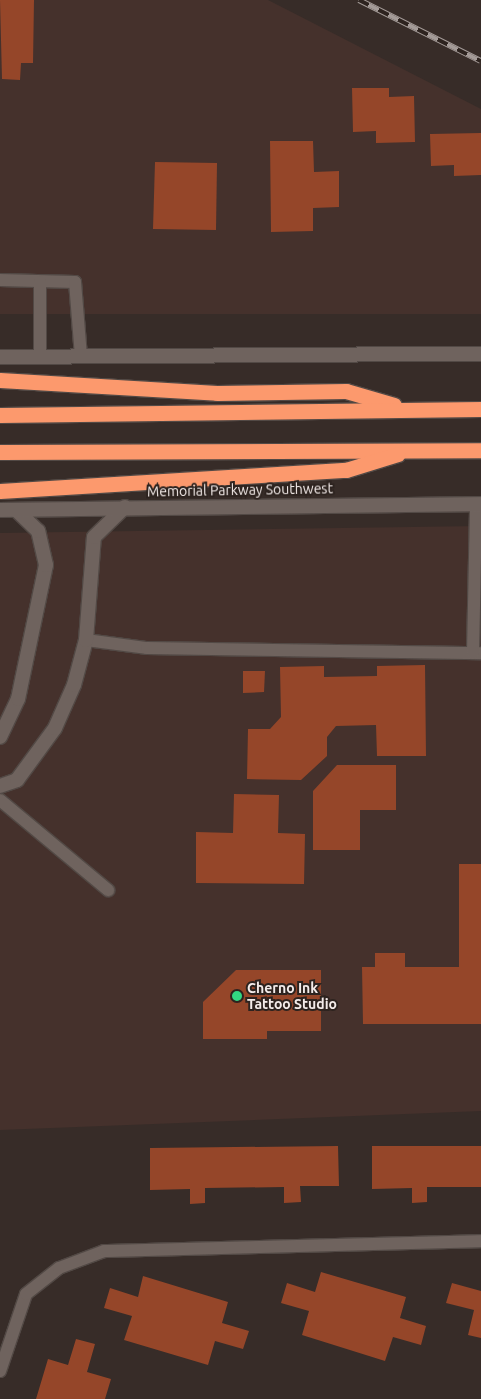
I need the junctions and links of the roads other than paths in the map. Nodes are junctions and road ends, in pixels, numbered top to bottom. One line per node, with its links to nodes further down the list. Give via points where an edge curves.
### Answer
1 (0, 280): 2 (lane)
2 (40, 282): 4 (lane); 5 (lane, via 75,282)
3 (481, 354): 5 (main road)
4 (40, 356): 5 (main road); 6 (main road)
5 (81, 356)
6 (0, 357)
7 (0, 380): 9 (highway, via 218,393 346,391)
8 (481, 409): 9 (highway)
9 (410, 410): 10 (highway)
10 (0, 415)
11 (416, 449): 12 (highway); 13 (highway); 14 (highway, via 346,470)
12 (481, 450)
13 (0, 452)
14 (0, 491)
15 (478, 504): 16 (main road, Memorial Parkway Southwest); 20 (lane)
16 (124, 507): 18 (main road, Memorial Parkway Southwest); 19 (main road, via 94,537)
17 (0, 510): 18 (main road, Memorial Parkway Southwest)
18 (16, 510): 21 (main road, via 38,531 46,565 18,698)
19 (86, 640): 20 (lane, via 147,648); 22 (main road, via 74,685 56,728 17,780)
20 (477, 653)
21 (0, 737)
22 (0, 786)
23 (0, 800): 24 (lane)
24 (108, 890)
25 (481, 1241): 26 (lane, via 104,1251 58,1268 26,1294)
26 (0, 1371)

